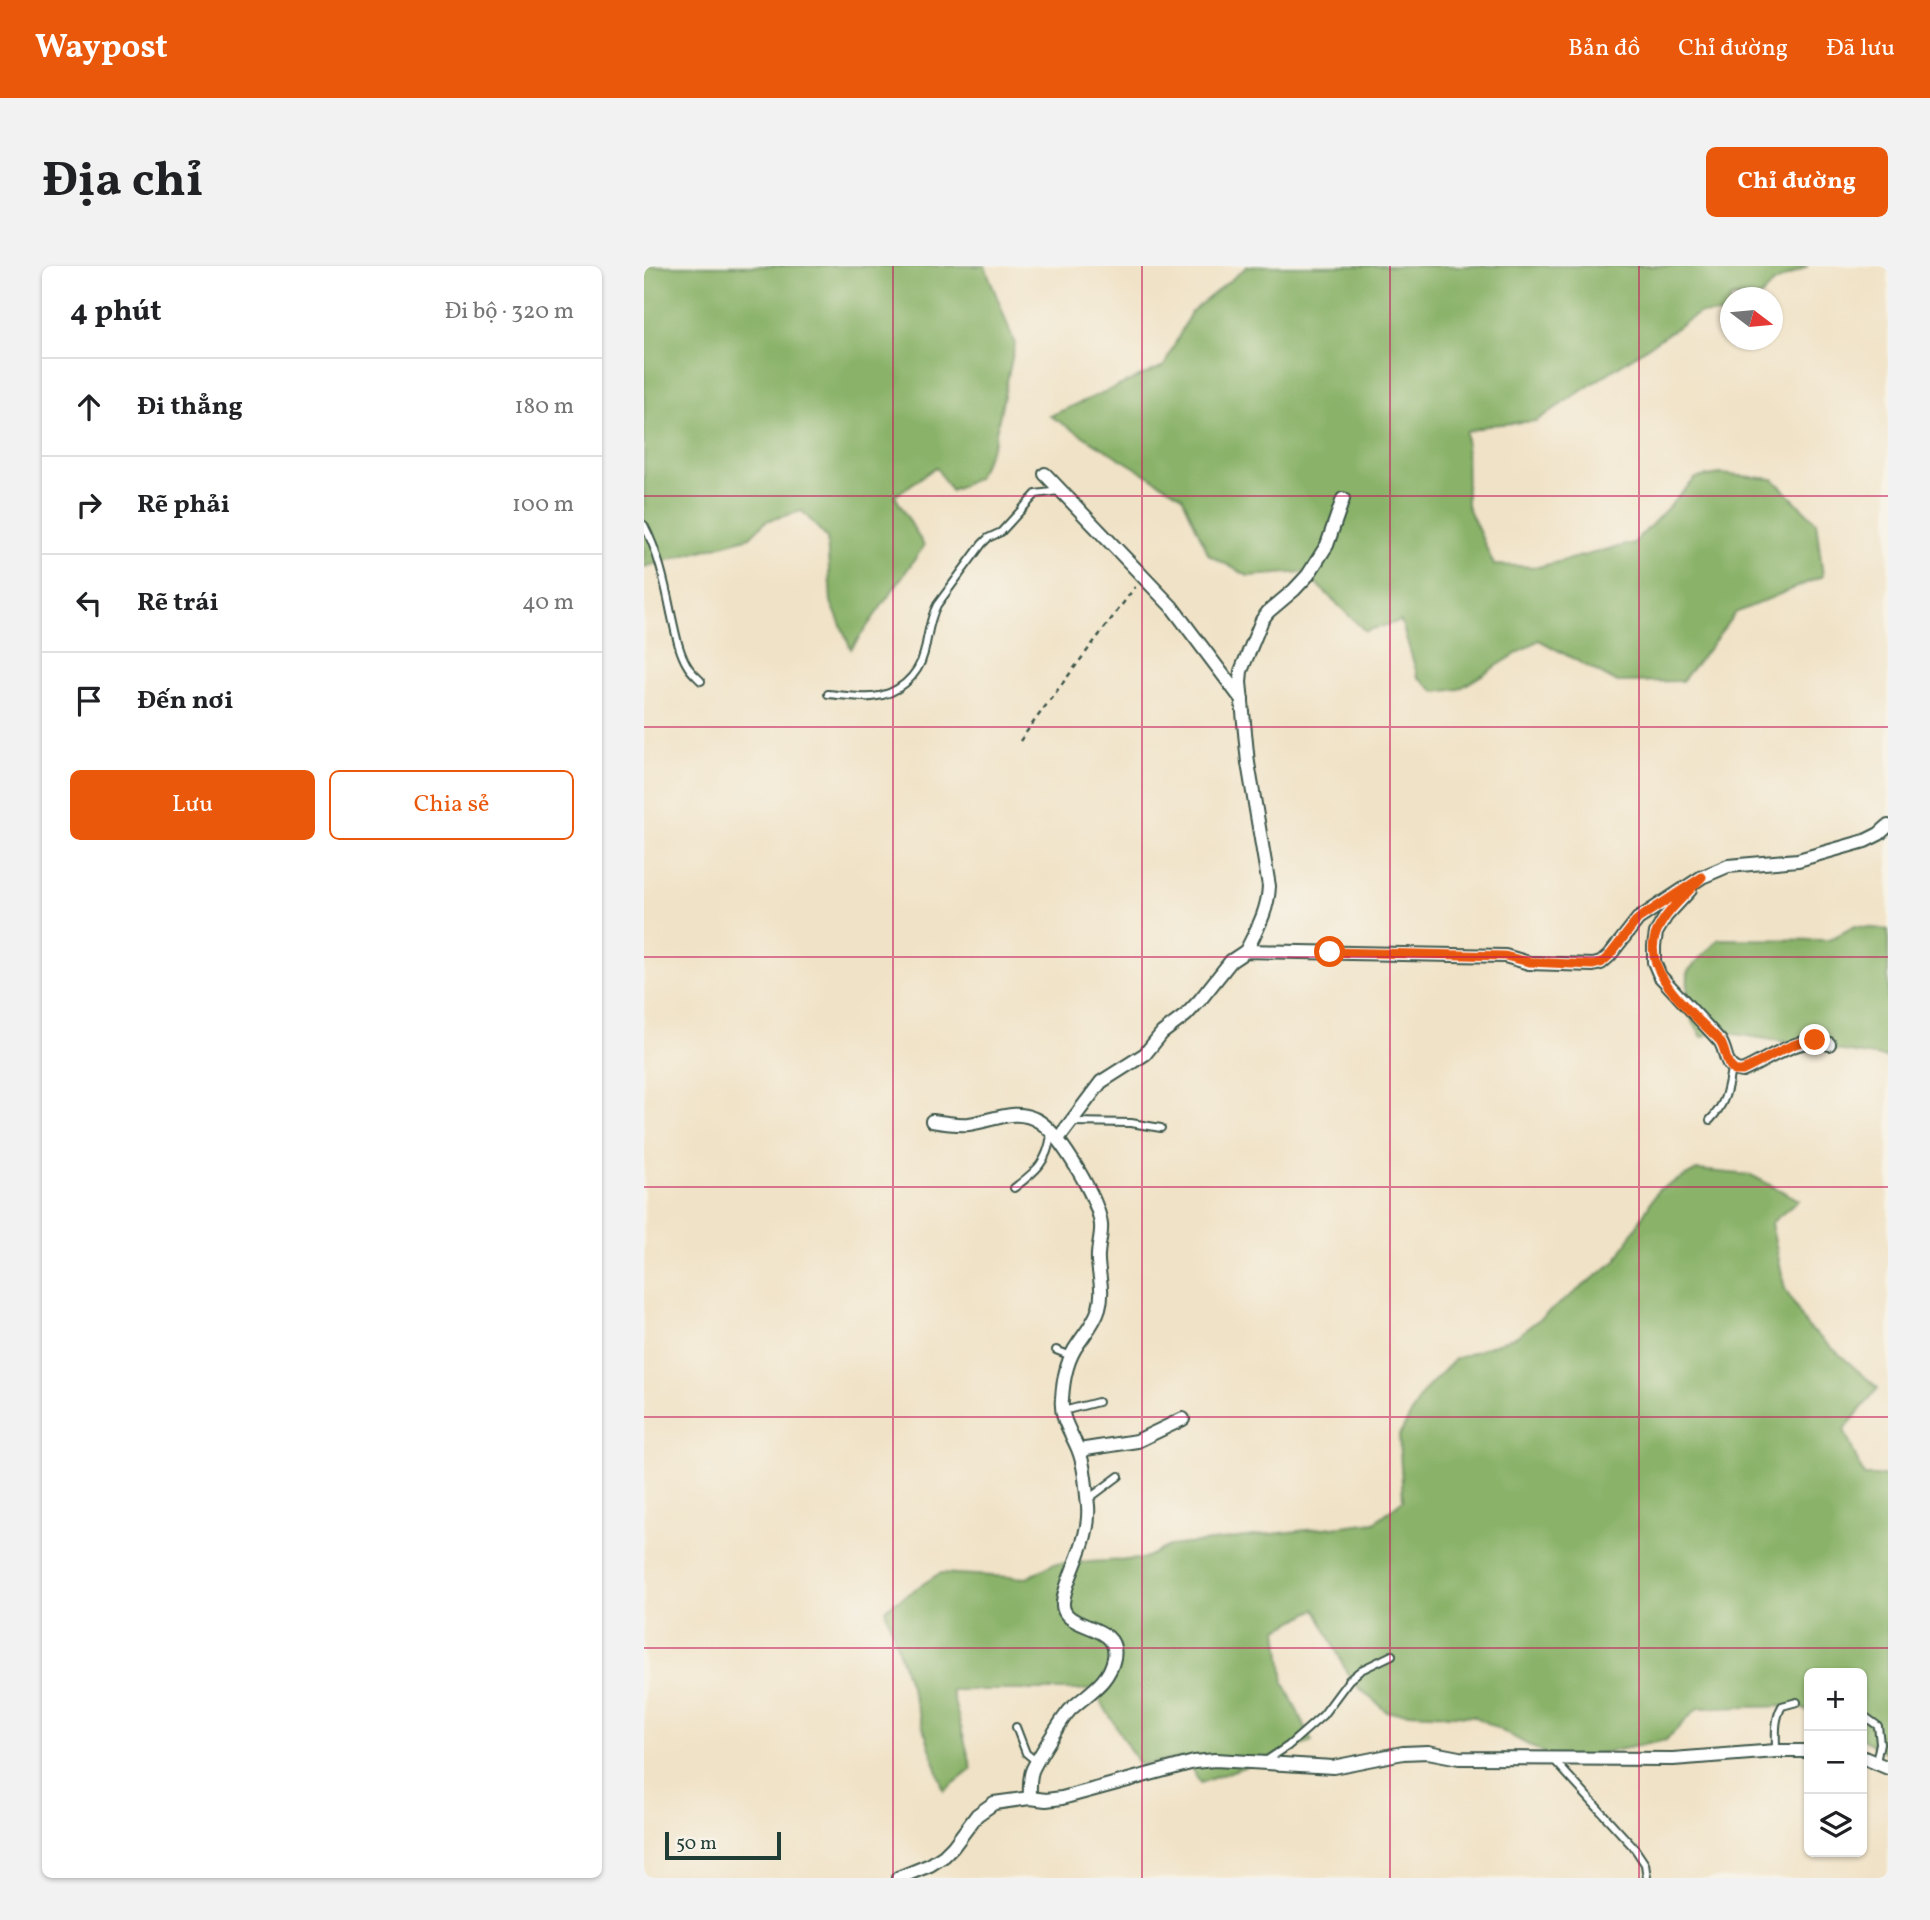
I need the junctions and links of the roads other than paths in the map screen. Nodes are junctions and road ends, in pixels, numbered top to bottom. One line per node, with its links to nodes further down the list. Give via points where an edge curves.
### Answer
1 (1045, 474): 2 (street)
2 (1061, 491): 6 (lane, via 1036,494 1001,533 982,544 932,614 922,661 907,682 873,697); 7 (street, via 1172,607)
3 (1343, 499): 7 (street, via 1327,545 1308,575 1262,620 1241,671)
4 (644, 525): 5 (lane, via 684,660)
5 (701, 681)
6 (828, 694)
7 (1242, 700): 10 (street, via 1269,887 1264,915)
8 (1888, 826): 9 (street, via 1865,841 1798,860 1728,866)
9 (1702, 877): 10 (street, via 1638,919 1609,956 1593,965 1529,962 1497,955); 12 (street, via 1656,933 1654,961 1660,976 1720,1041)
10 (1246, 951): 15 (street, via 1231,961 1200,1000 1145,1054 1101,1082)
11 (1829, 1044): 12 (street, via 1809,1040 1742,1071)
12 (1731, 1069): 13 (lane, via 1725,1099)
13 (1710, 1120)
14 (932, 1121): 17 (street, via 965,1125 1008,1114 1028,1116)
15 (1071, 1122): 16 (lane); 17 (street)
16 (1161, 1128)
17 (1055, 1136): 18 (lane, via 1043,1163); 20 (street, via 1081,1175 1100,1215 1101,1228 1099,1311)
18 (1014, 1188)
19 (1056, 1350): 20 (lane)
20 (1071, 1356): 22 (street)
21 (1098, 1402): 22 (lane)
22 (1063, 1411): 24 (street)
23 (1183, 1419): 24 (street, via 1137,1441)
24 (1079, 1450): 26 (street)
25 (1119, 1476): 26 (lane)
26 (1087, 1500): 34 (street, via 1088,1525 1062,1604 1072,1621 1103,1633 1115,1655 1109,1673 1069,1710)
27 (1392, 1655): 35 (lane, via 1361,1670 1323,1714)
28 (1797, 1702): 31 (lane, via 1782,1706 1778,1713)
29 (1867, 1718): 36 (lane, via 1878,1726)
30 (1016, 1727): 34 (lane, via 1026,1753)
31 (1776, 1751): 32 (street); 33 (street, via 1673,1759)
32 (1804, 1751)
33 (1552, 1758): 35 (street, via 1459,1758 1428,1752 1333,1767); 39 (lane, via 1635,1849 1645,1864)
34 (1037, 1762): 37 (street)
35 (1261, 1764): 37 (street, via 1194,1762 1062,1797)
36 (1882, 1765)
37 (1030, 1798): 38 (street, via 994,1803 976,1815 944,1856)
38 (898, 1878)
39 (1647, 1878)

